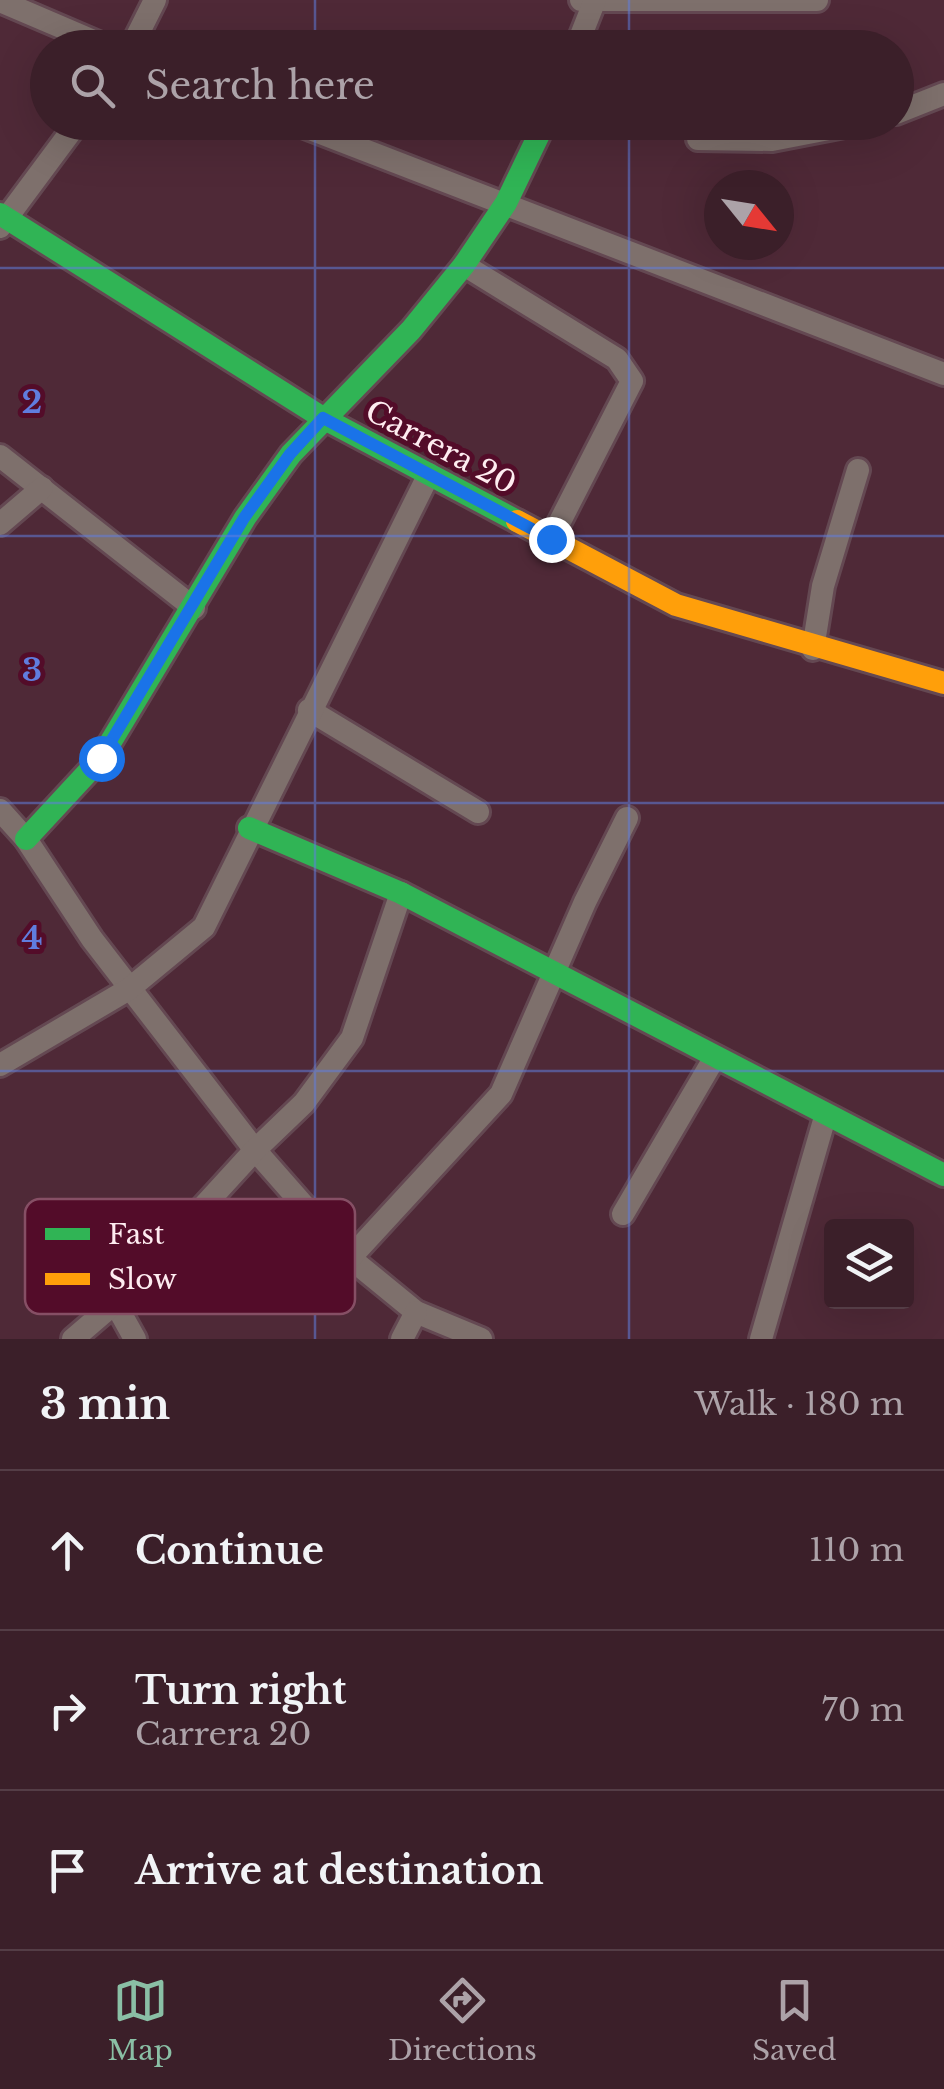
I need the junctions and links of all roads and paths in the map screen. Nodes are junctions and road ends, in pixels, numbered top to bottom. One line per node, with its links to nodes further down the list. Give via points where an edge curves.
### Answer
1 (155, 0): 6 (street)
2 (818, 0): 4 (street)
3 (0, 1): 5 (street)
4 (590, 1): 7 (street)
5 (68, 30)
6 (140, 30)
7 (581, 30)
8 (944, 94): 9 (street)
9 (914, 106)
10 (64, 140): 14 (street)
11 (340, 140): 13 (street)
12 (536, 140): 13 (street)
13 (506, 203): 15 (street); 16 (street)
14 (2, 220): 17 (street, Carrera 20)
15 (464, 265): 17 (street, via 411,330); 23 (street, via 617,359 632,380)
16 (944, 374)
17 (323, 418): 20 (street, Carrera 20); 24 (street, via 244,518)
18 (0, 456): 21 (street)
19 (858, 470): 25 (street, via 822,586)
20 (429, 474): 23 (street, Carrera 20); 27 (street)
21 (42, 488): 22 (street); 24 (street)
22 (0, 524)
23 (551, 539): 25 (street, Carrera 20, via 676,605)
24 (194, 608): 32 (street, via 101,758)
25 (812, 648): 26 (street, Carrera 20)
26 (944, 683)
27 (309, 710): 29 (street); 31 (street)
28 (0, 810): 32 (street)
29 (478, 812)
30 (627, 818): 34 (street)
31 (249, 828): 33 (street); 35 (street, via 204,927)
32 (26, 839): 35 (street)
33 (400, 894): 34 (street); 39 (street, via 352,1038 304,1103)
34 (553, 974): 36 (street); 44 (street, via 501,1094)
35 (130, 990): 37 (street); 39 (street)
36 (715, 1057): 38 (street); 43 (street)
37 (0, 1065)
38 (825, 1117): 40 (street); 53 (street)
39 (255, 1150): 41 (street); 42 (street)
40 (944, 1175)
41 (210, 1199)
42 (298, 1199)
43 (623, 1214)
44 (355, 1253)
45 (355, 1262): 46 (street)
46 (416, 1312): 51 (street); 52 (street)
47 (101, 1314): 49 (street)
48 (121, 1314): 50 (street)
49 (73, 1339)
50 (135, 1339)
51 (402, 1339)
52 (481, 1339)
53 (761, 1339)

